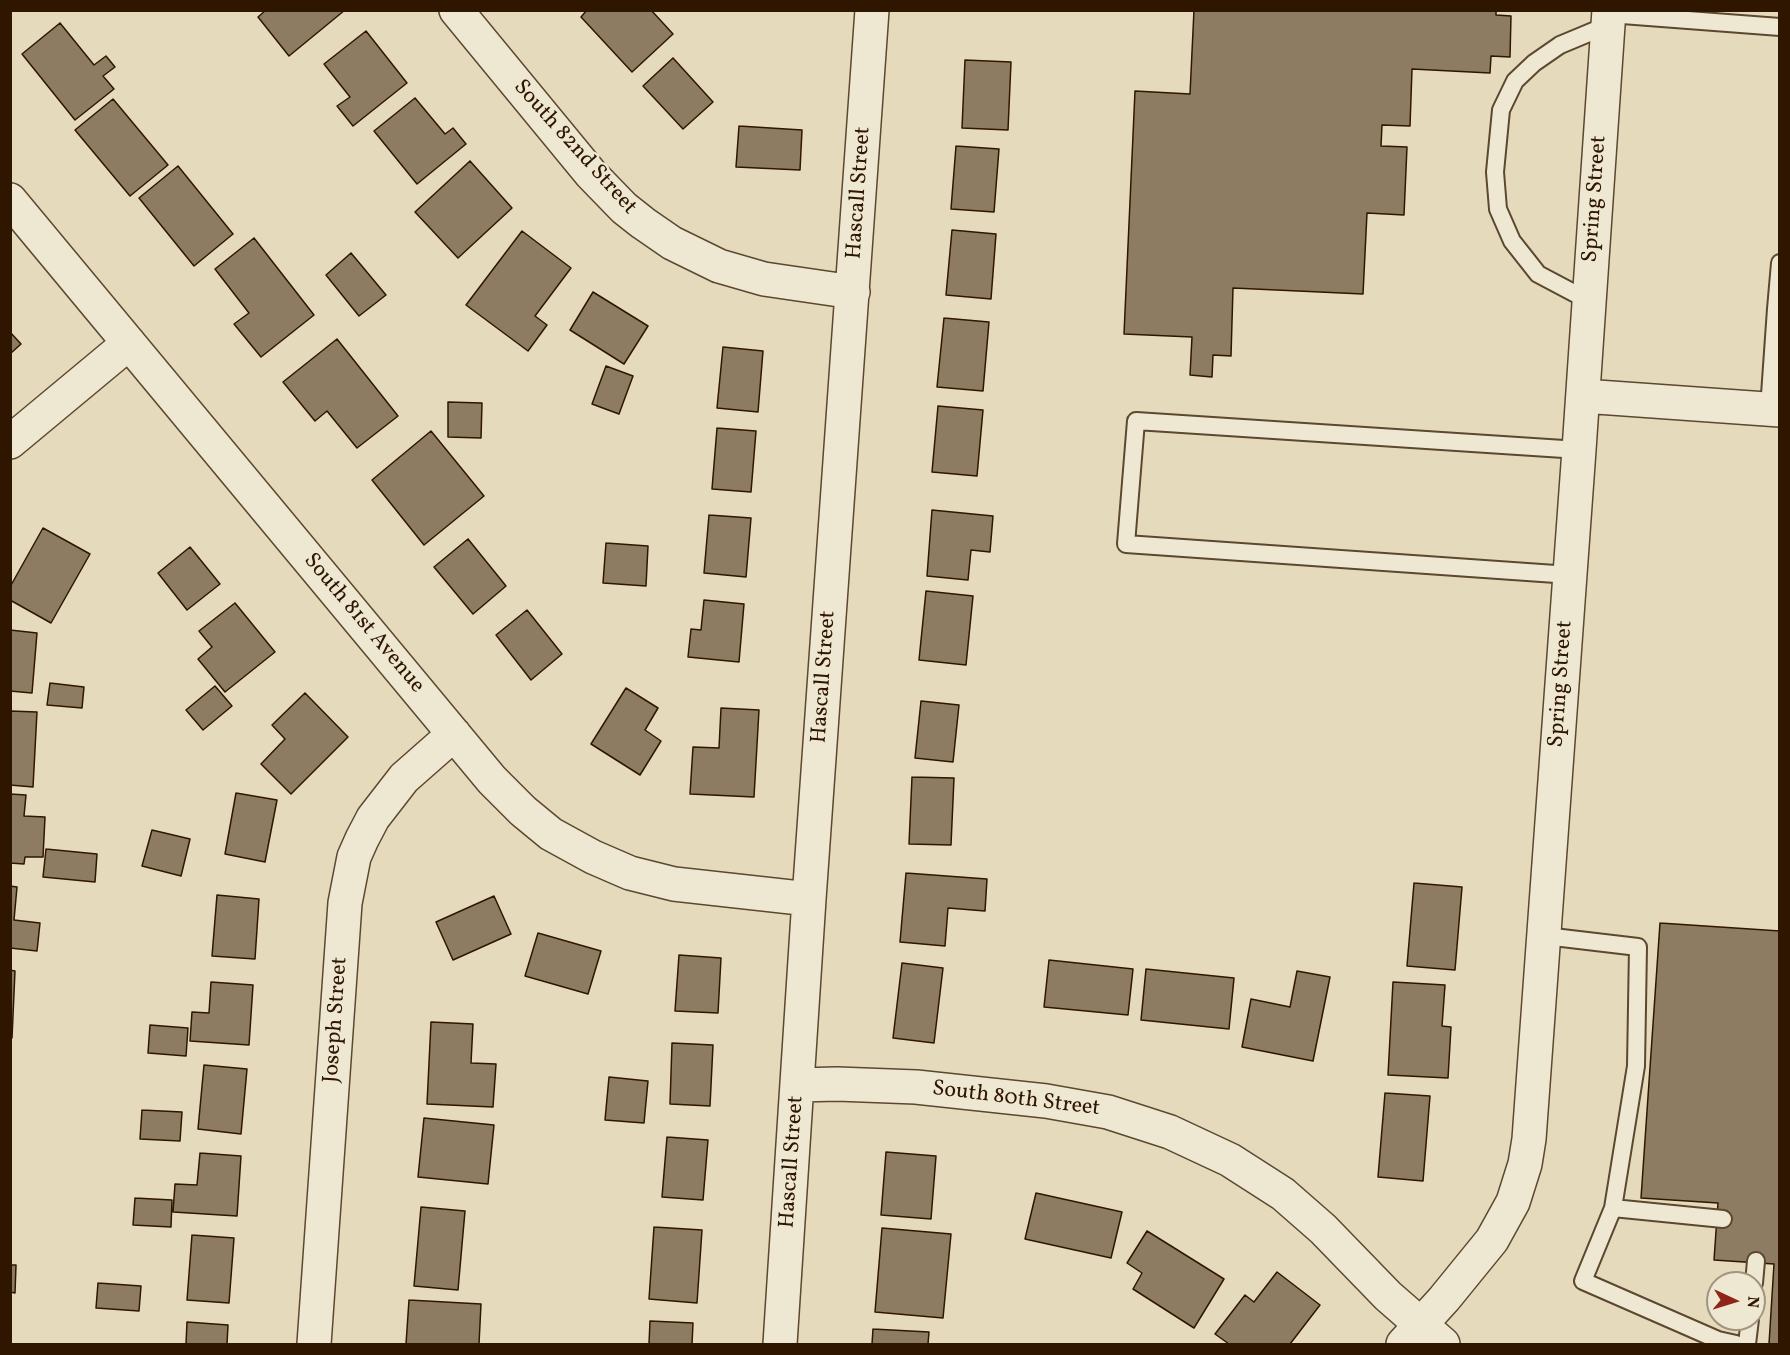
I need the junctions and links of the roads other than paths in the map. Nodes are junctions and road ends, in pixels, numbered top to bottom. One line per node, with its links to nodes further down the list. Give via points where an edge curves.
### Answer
1 (456, 10): 7 (street, South 82nd Street, via 591,174 643,223 672,243 719,266 764,279)
2 (872, 10): 7 (street, Hascall Street)
3 (1609, 17): 4 (lane); 8 (street, Spring Street); 8 (lane, via 1560,45 1515,81 1501,110 1496,172 1498,209 1512,241 1538,274)
4 (1779, 27)
5 (10, 200): 10 (street, South 81st Avenue)
6 (1779, 263): 9 (lane)
7 (853, 292): 17 (street, Hascall Street)
8 (1589, 301): 11 (street, Spring Street)
9 (1778, 309): 12 (lane)
10 (129, 343): 13 (street); 16 (street, South 81st Avenue)
11 (1583, 396): 12 (street); 14 (street, Spring Street)
12 (1774, 409)
13 (10, 442)
14 (1580, 450): 15 (street, Spring Street); 15 (lane, via 1136,421 1126,544)
15 (1570, 575): 18 (street, Spring Street)
16 (454, 734): 17 (street, South 81st Avenue, via 523,811 551,834 593,857 630,873 674,885); 25 (street, Joseph Street, via 404,778 373,818 354,857 345,903)
17 (809, 899): 19 (street, Hascall Street)
18 (1545, 936): 20 (lane, via 1638,947 1636,1066); 24 (street, Spring Street, via 1529,1139 1522,1174 1513,1202 1492,1240 1444,1299)
19 (798, 1086): 24 (street, South 80th Street, via 916,1087 1046,1101 1108,1112 1170,1132 1230,1160 1283,1194 1388,1296); 26 (street, Hascall Street)
20 (1613, 1208): 21 (lane); 27 (lane, via 1583,1281 1718,1340)
21 (1723, 1219)
22 (1756, 1261): 23 (lane)
23 (1755, 1271)
24 (1422, 1338)
25 (314, 1344)
26 (780, 1344)
27 (1736, 1344)

